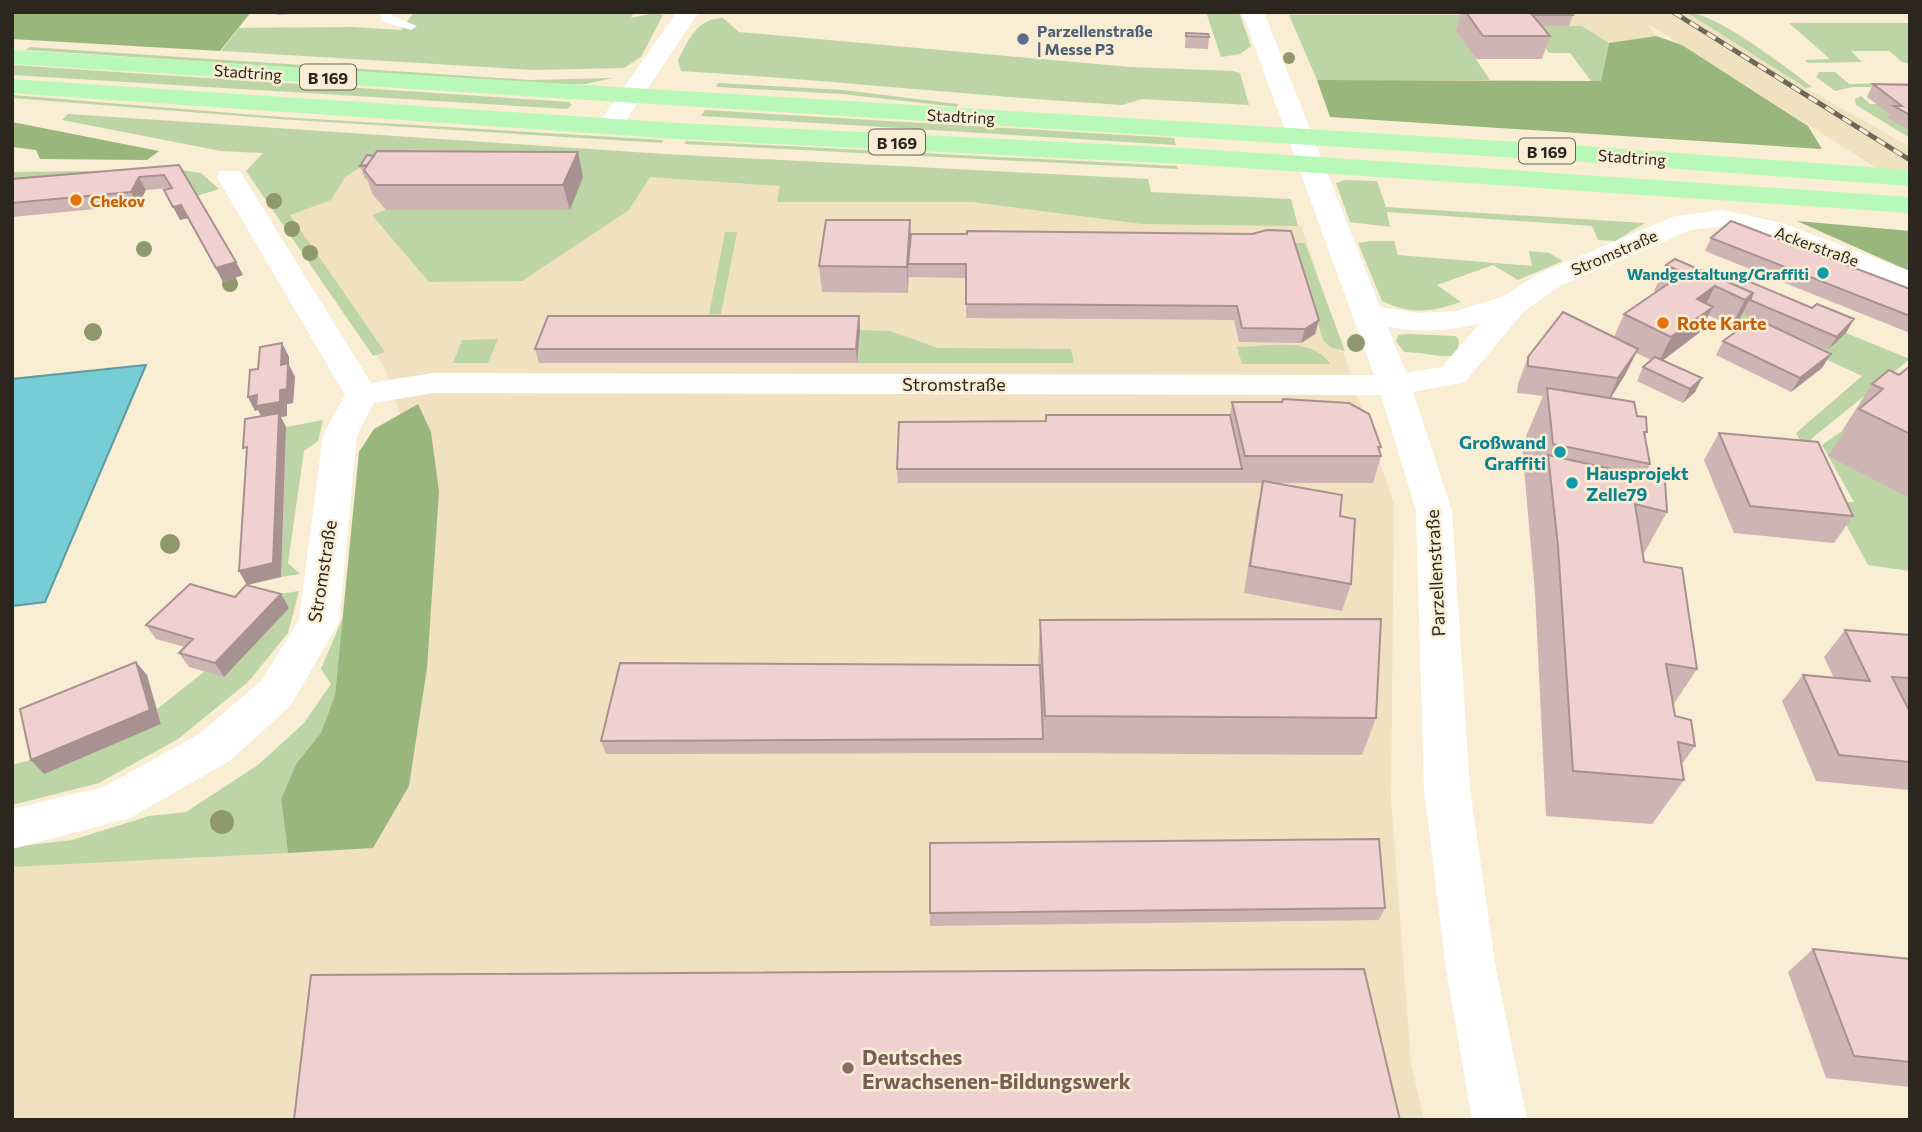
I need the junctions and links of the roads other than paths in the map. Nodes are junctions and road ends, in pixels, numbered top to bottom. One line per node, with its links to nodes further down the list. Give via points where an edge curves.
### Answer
1 (386, 12): 4 (lane, via 386,18)
2 (1253, 12): 15 (street, Parzellenstraße)
3 (682, 20): 7 (street)
4 (411, 26)
5 (19, 57): 7 (main road, Stadtring / B 169)
6 (12, 86): 8 (main road, Stadtring / B 169)
7 (631, 97): 8 (street); 10 (main road, Stadtring / B 169, via 1184,128)
8 (609, 127): 11 (main road, Stadtring / B 169, via 1184,156)
9 (230, 177): 17 (street)
10 (1910, 178)
11 (1910, 205)
12 (1722, 218): 13 (street, Ackerstraße, via 1772,229); 14 (street, Stromstraße, via 1685,222 1551,279)
13 (1910, 282)
14 (1513, 303): 15 (street, Stromstraße, via 1458,320 1417,322); 16 (street, Stromstraße, via 1453,375)
15 (1368, 315): 16 (street, Parzellenstraße)
16 (1394, 385): 17 (street, Stromstraße, via 433,383); 19 (street, Parzellenstraße, via 1434,511 1447,789 1471,969)
17 (362, 395): 18 (street, Stromstraße, via 340,435 318,622 276,693 215,747 114,804)
18 (12, 829)
19 (1500, 1120)

